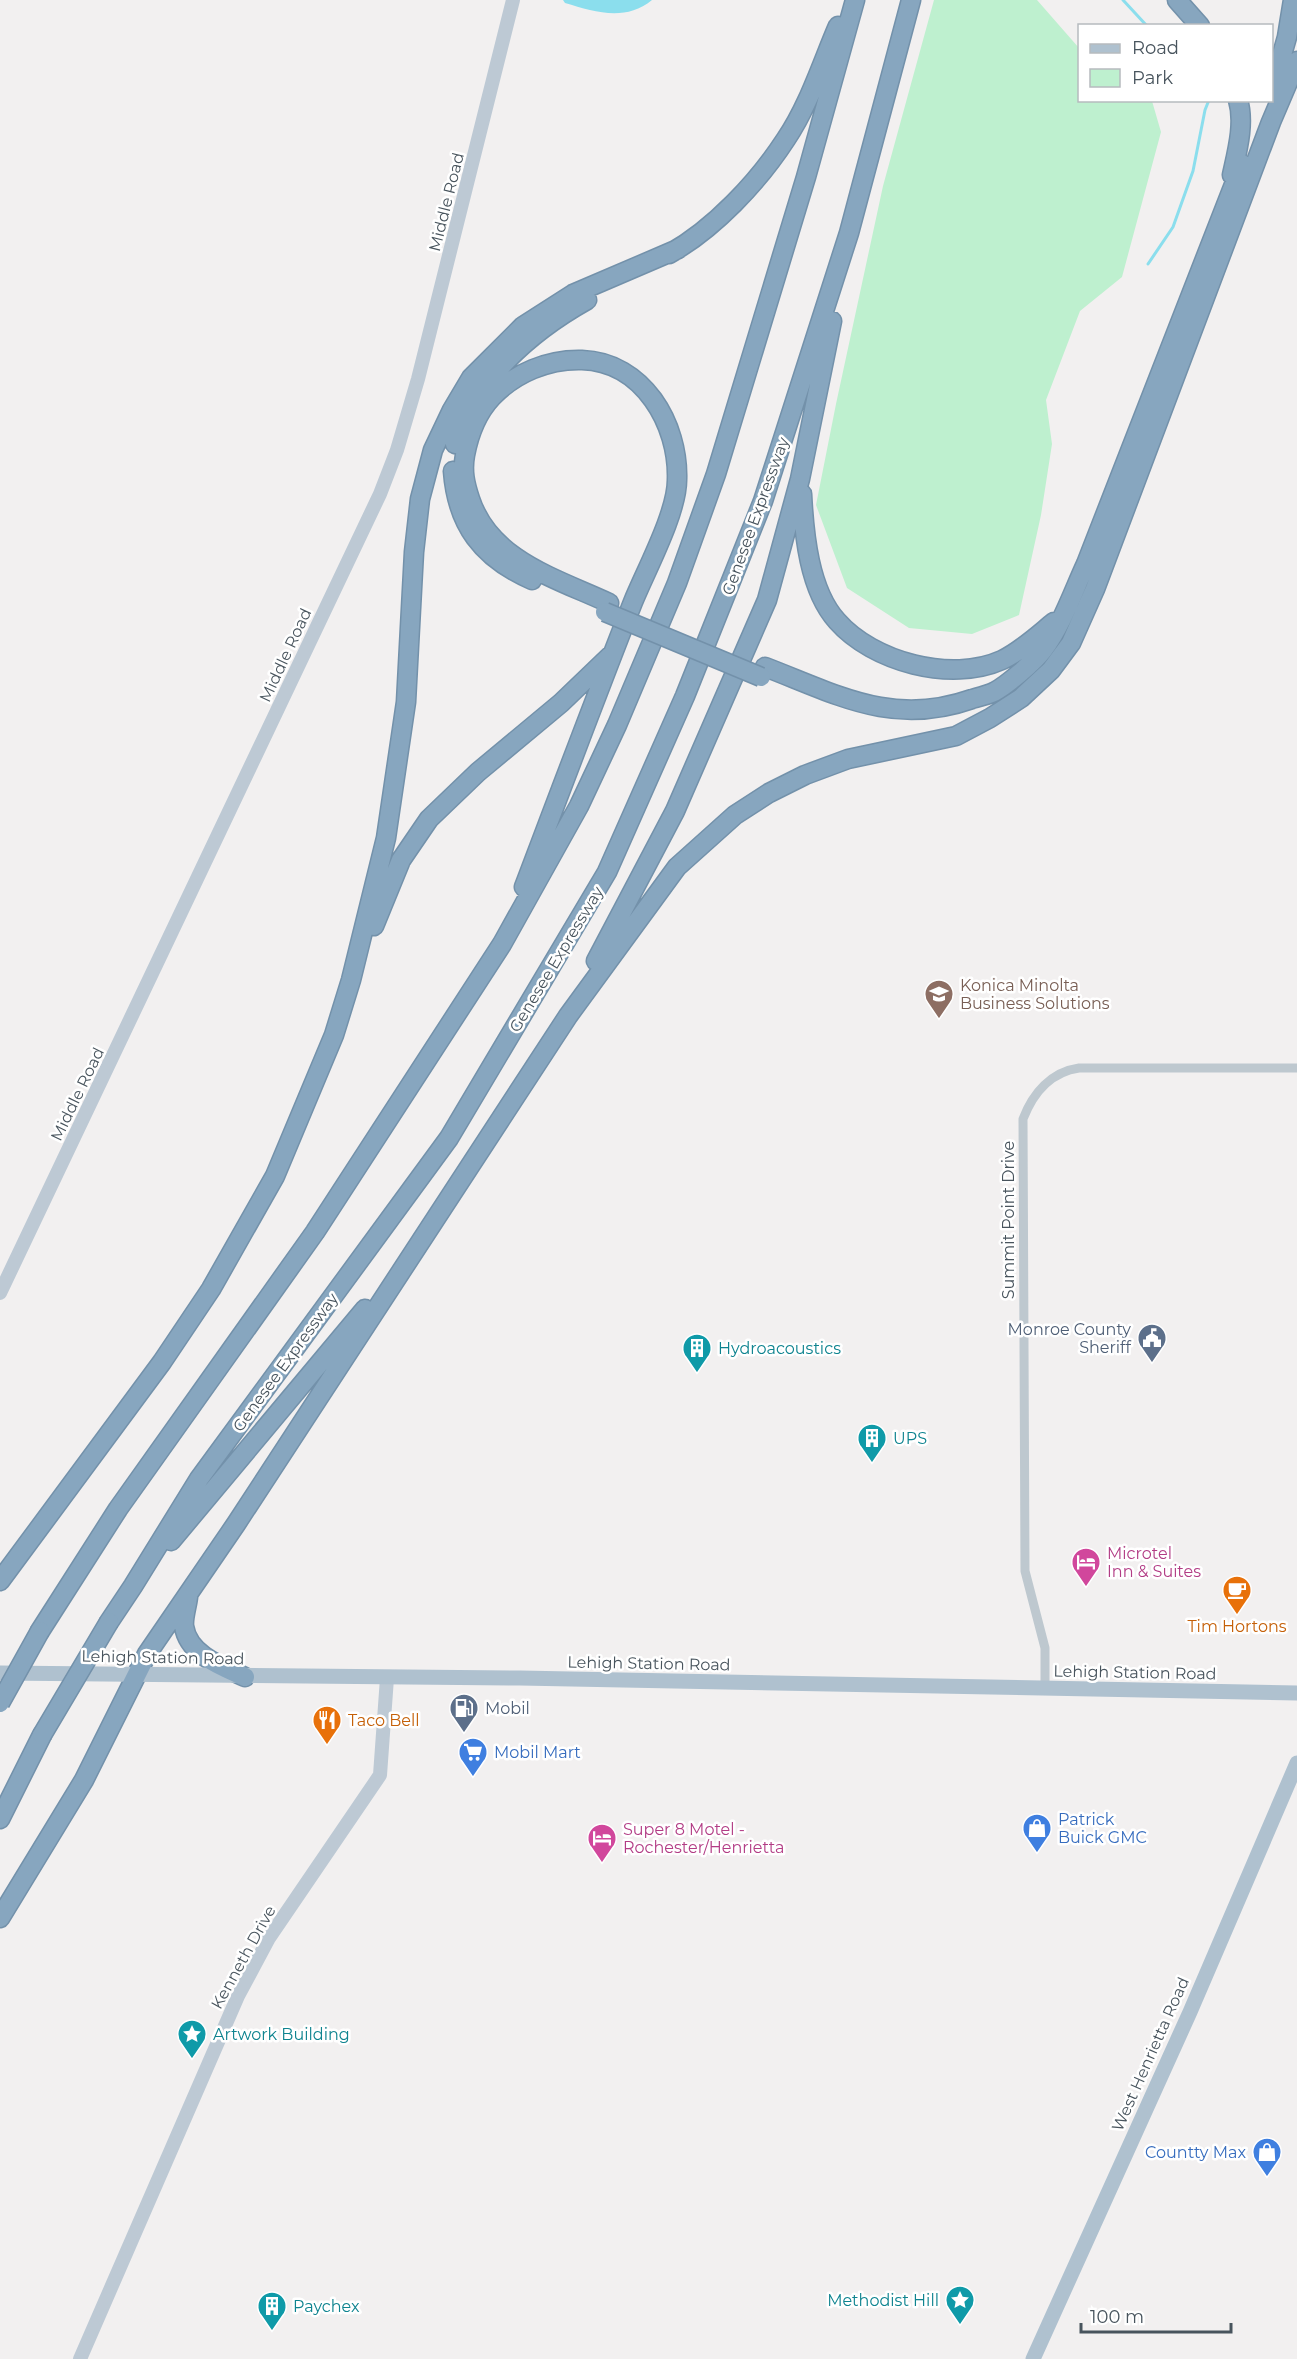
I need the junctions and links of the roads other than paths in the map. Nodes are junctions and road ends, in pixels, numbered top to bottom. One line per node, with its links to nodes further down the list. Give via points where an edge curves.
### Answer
1 (513, 0): 28 (street, Middle Road, via 418,379 384,483)
2 (849, 0): 16 (highway, via 786,140 739,198 713,224)
3 (855, 0): 23 (highway, via 750,364 677,583 579,806)
4 (911, 0): 15 (highway, Genesee Expressway)
5 (1177, 0): 7 (highway)
6 (1293, 0): 10 (highway)
7 (1198, 24)
8 (1297, 25): 10 (highway)
9 (1297, 61): 10 (highway)
10 (1278, 88)
11 (1238, 102): 14 (highway, via 1239,142)
12 (1266, 102): 14 (highway)
13 (1273, 102): 19 (highway)
14 (1225, 206): 20 (highway, via 1086,564)
15 (849, 233): 17 (highway); 30 (highway, Genesee Expressway, via 763,501 685,696 607,872 449,1137 198,1479)
16 (678, 249): 18 (highway, via 577,305 524,343 477,397 463,419 454,447 455,498 476,540 514,572); 24 (highway, via 573,294 523,326 471,378 433,450 420,499 406,702 386,838)
17 (800, 479): 20 (highway, via 814,580 825,602 836,621 894,659 947,670 977,667 1001,660); 25 (highway, via 758,621 675,811)
18 (607, 608): 21 (highway, via 500,547 481,526 465,482 468,440 492,397 513,379 551,363 582,360 626,373 664,414 674,447 678,482 669,516); 22 (highway, bridge)
19 (1086, 611): 22 (highway, via 1046,667 1023,686 1000,701 943,719 881,720 849,711); 25 (highway, via 1071,643 1051,670 1021,698 990,718 956,736 837,763 769,793 735,814 677,867)
20 (1062, 615): 22 (highway, via 1043,651 995,691 940,709 883,708)
21 (614, 652): 23 (highway); 24 (highway, via 429,819 401,860)
22 (763, 671)
23 (502, 944): 38 (highway, bridge, via 315,1232 118,1509 40,1631)
24 (351, 980): 29 (highway, via 334,1035 275,1176 211,1289 162,1362)
25 (568, 1016): 27 (highway)
26 (1297, 1068): 36 (street, Summit Point Drive, via 1067,1069 1034,1096 1023,1119 1025,1570 1046,1648)
27 (418, 1246): 30 (highway); 31 (highway)
28 (0, 1293)
29 (0, 1581)
30 (133, 1586): 40 (highway, Genesee Expressway, bridge, via 42,1735)
31 (189, 1590): 33 (highway, via 147,1654); 34 (highway, via 184,1625 188,1639 199,1653)
32 (0, 1673): 33 (main road, Lehigh Station Road)
33 (138, 1675): 34 (main road, Lehigh Station Road); 41 (highway, via 84,1780)
34 (245, 1677): 35 (main road, Lehigh Station Road)
35 (387, 1677): 36 (main road, Lehigh Station Road); 42 (street, Kenneth Drive, via 380,1775 269,1938 238,1996)
36 (1046, 1688): 37 (main road, Lehigh Station Road)
37 (1297, 1693)
38 (0, 1703)
39 (1297, 1763): 43 (main road, West Henrietta Road)
40 (0, 1819)
41 (0, 1918)
42 (80, 2359)
43 (1033, 2359)

